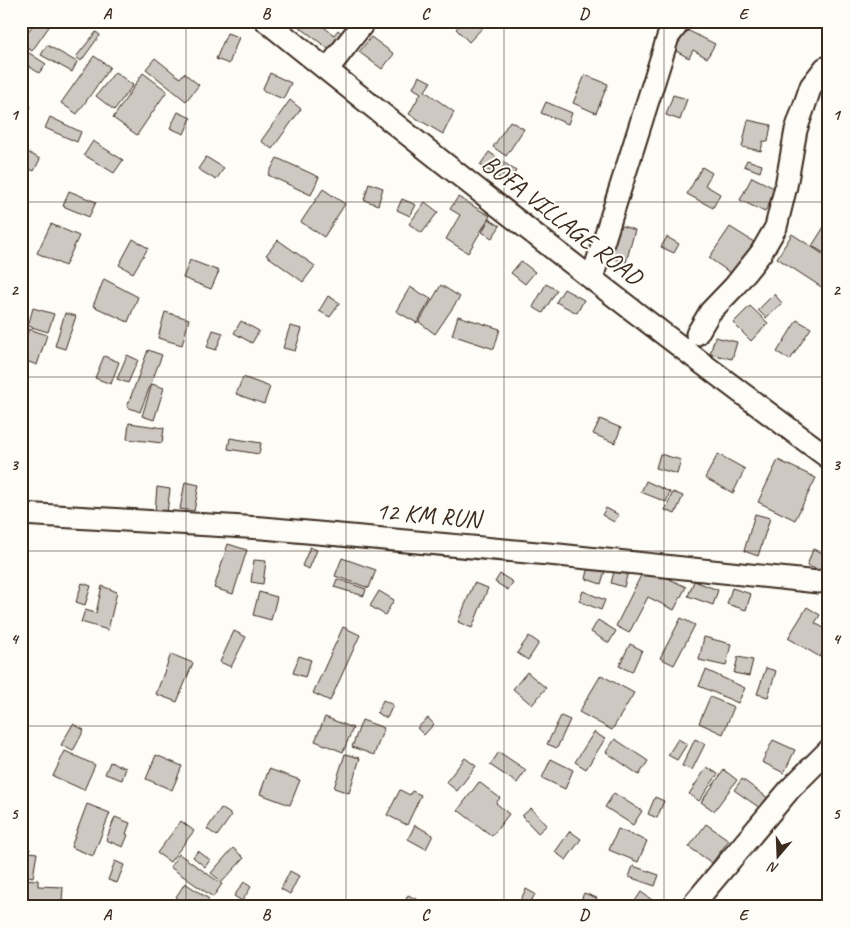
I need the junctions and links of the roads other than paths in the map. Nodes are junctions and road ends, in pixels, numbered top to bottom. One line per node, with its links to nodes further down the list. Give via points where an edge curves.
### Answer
1 (266, 21): 5 (street, BOFA VILLAGE ROAD)
2 (365, 21): 5 (street)
3 (680, 21): 6 (street, via 668,37)
4 (829, 68): 7 (street, via 825,68 811,86 796,130 776,227 761,253 710,312)
5 (327, 70): 6 (street, BOFA VILLAGE ROAD)
6 (592, 278): 8 (street, BOFA VILLAGE ROAD)
7 (698, 334)
8 (829, 458)
9 (21, 514): 10 (street, 12 KM RUN, via 263,528 559,554 818,582)
10 (829, 579)
11 (829, 750): 12 (street, via 790,789)
12 (691, 907)

